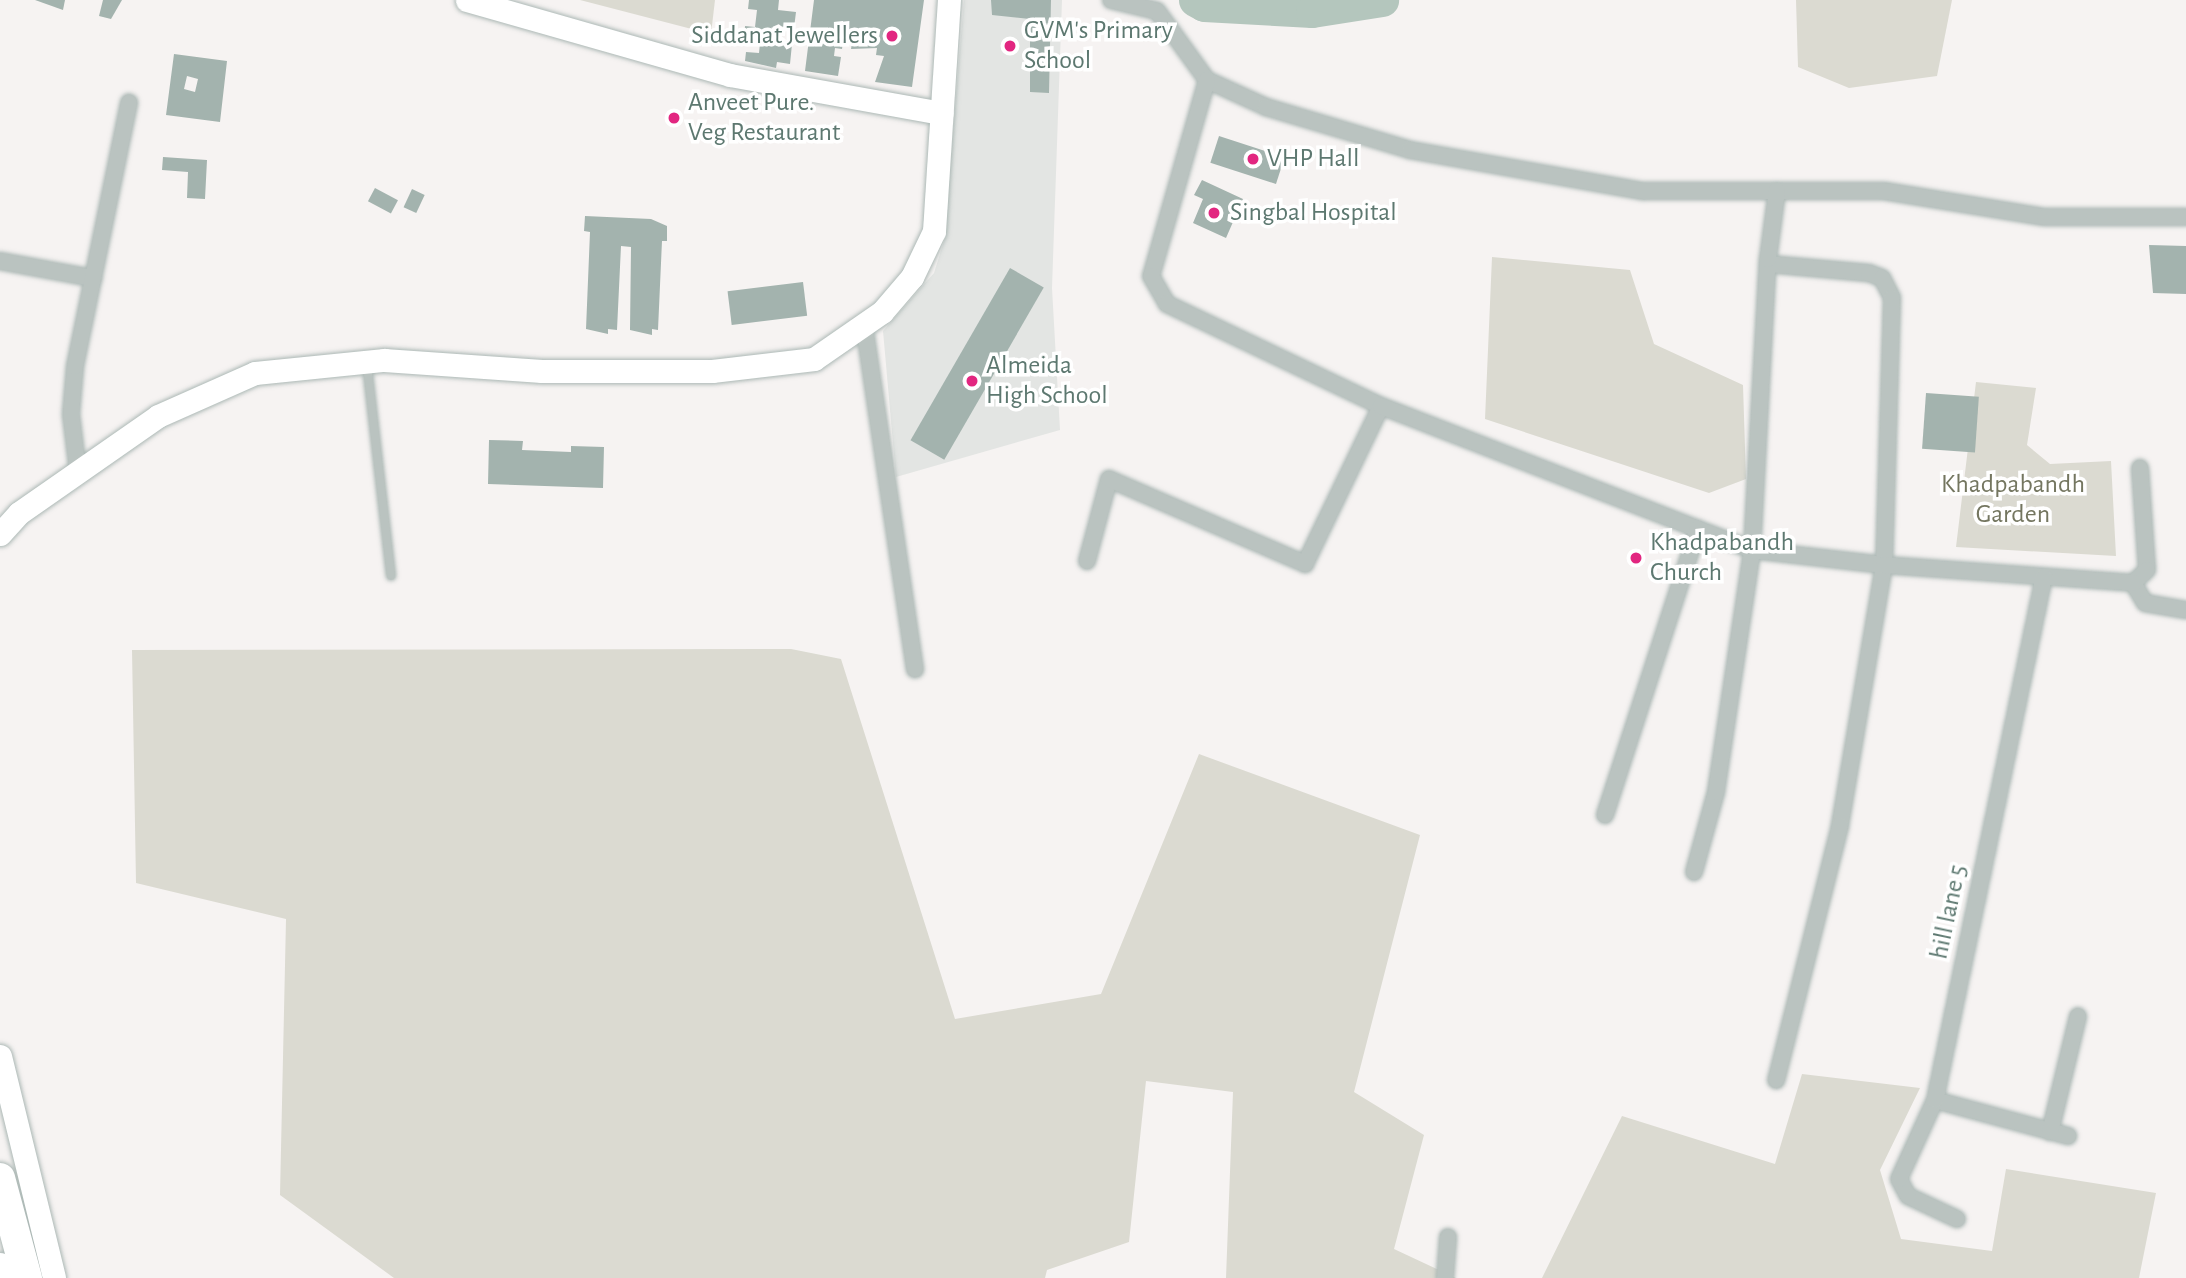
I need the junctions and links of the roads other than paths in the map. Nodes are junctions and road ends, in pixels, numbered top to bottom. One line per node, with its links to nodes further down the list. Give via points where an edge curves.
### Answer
1 (467, 0): 6 (main road, via 730,75)
2 (949, 0): 6 (main road)
3 (1111, 0): 4 (street, via 1157,11)
4 (1207, 80): 7 (street, via 1266,107 1410,150 1643,191); 14 (street, via 1151,276 1167,304)
5 (129, 102): 11 (street)
6 (942, 113): 12 (main road, via 934,231 912,277 882,312)
7 (1777, 191): 8 (street, via 1884,191 2045,217); 10 (street)
8 (2186, 217)
9 (0, 261): 11 (street)
10 (1768, 264): 19 (street); 21 (street, via 1869,273 1889,286)
11 (93, 278): 16 (street, via 72,402)
12 (864, 324): 13 (main road, via 814,359 712,371 542,371); 26 (street)
13 (367, 362): 16 (main road, via 255,373 158,416); 22 (lane)
14 (1381, 406): 17 (street); 20 (street, via 1306,564 1109,479)
15 (2140, 468): 24 (street, via 2147,570)
16 (78, 472): 18 (main road, via 19,513)
17 (1699, 529): 19 (street); 27 (street)
18 (0, 534)
19 (1752, 550): 21 (street); 28 (street, via 1716,792)
20 (1087, 561)
21 (1884, 565): 23 (street); 31 (street, via 1840,826)
22 (391, 576)
23 (2043, 577): 24 (street); 32 (street, hill lane 5)
24 (2133, 583): 25 (street, via 2145,603)
25 (2186, 610)
26 (915, 670)
27 (1605, 816)
28 (1694, 872)
29 (2078, 1016): 33 (street)
30 (0, 1056): 41 (main road)
31 (1776, 1080)
32 (1935, 1100): 33 (street); 36 (street, hill lane 5, via 1899,1179 1908,1196)
33 (2050, 1132): 34 (street)
34 (2068, 1136)
35 (0, 1178): 40 (highway)
36 (1957, 1219)
37 (1448, 1237): 42 (street)
38 (0, 1268): 39 (highway)
39 (4, 1278)
40 (27, 1278)
41 (54, 1278)
42 (1445, 1278)

